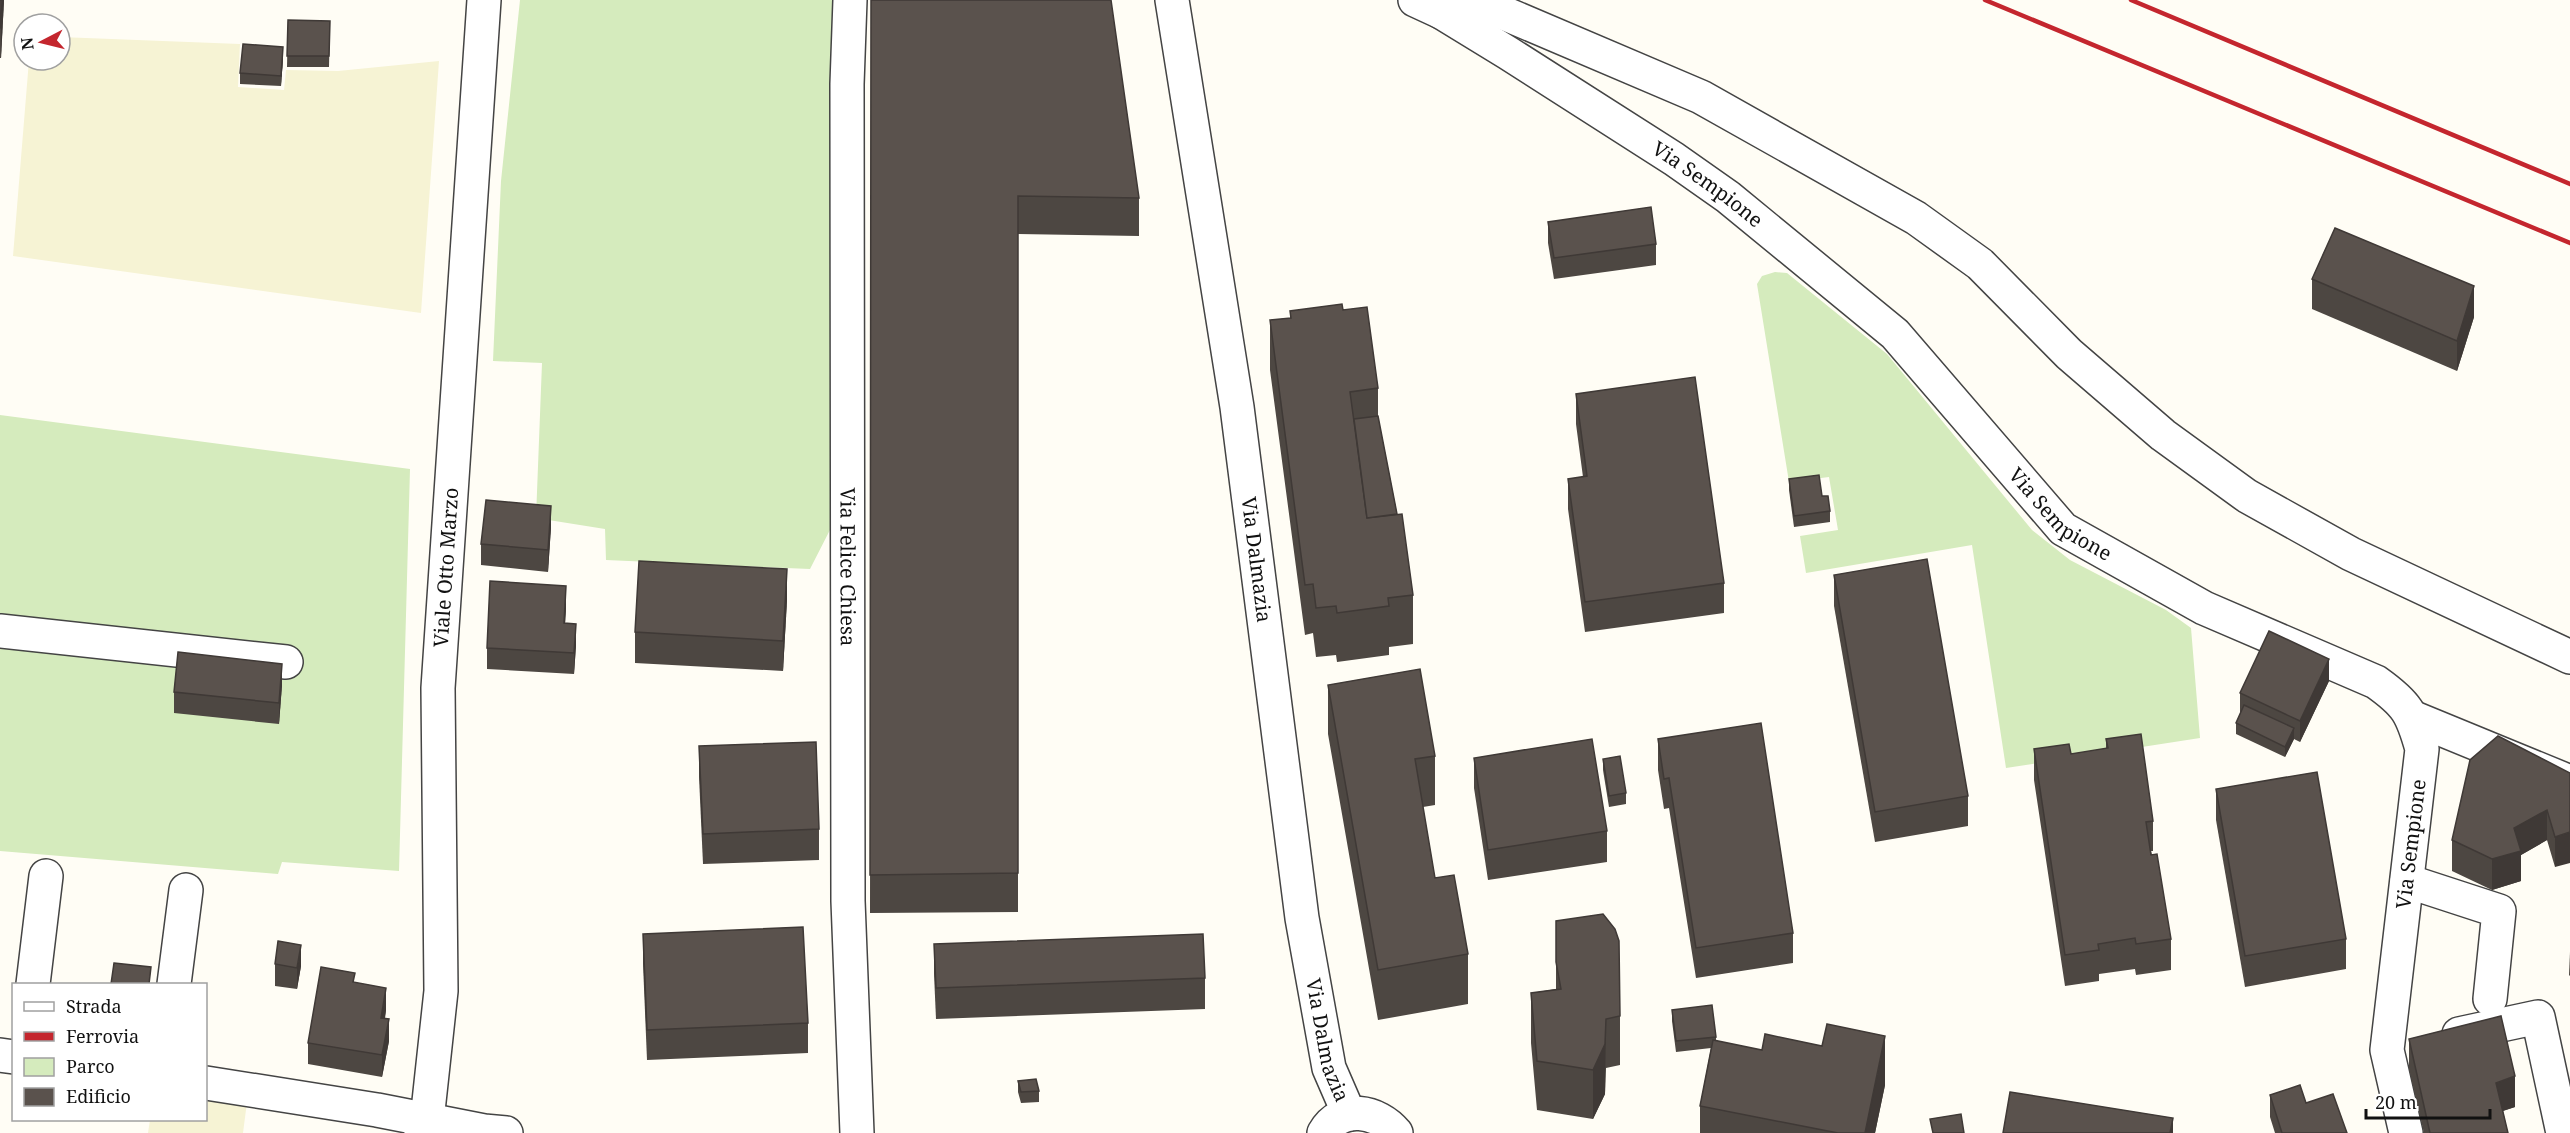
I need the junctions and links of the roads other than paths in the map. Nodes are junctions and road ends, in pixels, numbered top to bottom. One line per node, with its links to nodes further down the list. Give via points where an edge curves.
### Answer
1 (484, 0): 19 (street, Viale Otto Marzo, via 438,688 441,992)
2 (850, 0): 21 (street, Via Felice Chiesa, via 848,901)
3 (1172, 0): 18 (street, Via Dalmazia, via 1237,407 1302,918)
4 (1428, 6): 6 (street, via 1479,6 1499,11 1701,97 1876,195 1980,264 2069,354 2163,435 2247,496 2351,554); 8 (street, Via Sempione, via 1728,197 1895,334 2063,530 2204,608 2376,682 2397,696)
5 (0, 631): 7 (street)
6 (2570, 657)
7 (286, 662)
8 (2414, 718): 9 (street); 11 (street, Via Sempione, via 2422,749)
9 (2570, 782)
10 (46, 876): 13 (street)
11 (2407, 881): 15 (street, via 2499,911); 16 (street, Via Sempione)
12 (186, 890): 14 (street)
13 (33, 983)
14 (174, 983)
15 (2490, 999)
16 (2387, 1050): 23 (street, Via Sempione); 24 (street, via 2538,1017)
17 (207, 1083): 19 (street, via 377,1110)
18 (1337, 1124): 22 (street, via 1363,1113 1377,1116)
19 (424, 1127): 20 (street)
20 (506, 1133)
21 (857, 1133)
22 (1396, 1133)
23 (2406, 1133)
24 (2563, 1133)

